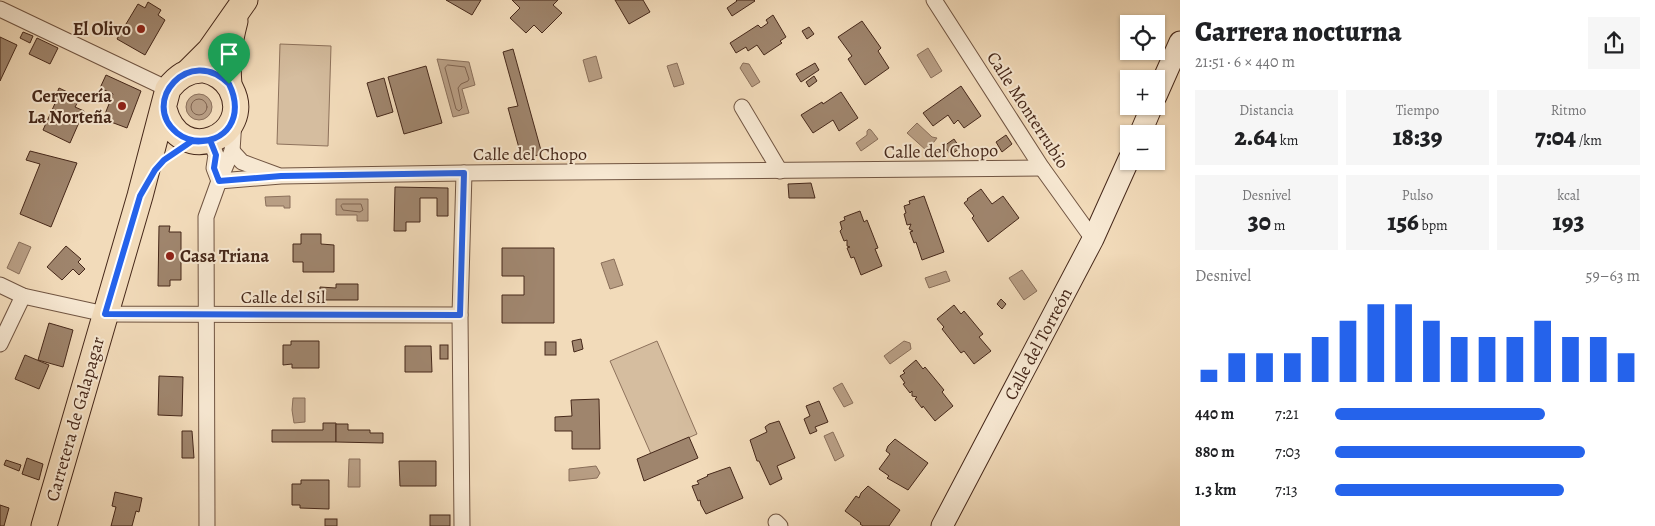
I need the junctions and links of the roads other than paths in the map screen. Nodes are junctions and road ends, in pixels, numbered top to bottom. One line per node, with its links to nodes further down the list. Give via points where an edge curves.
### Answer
1 (934, 0): 11 (street, Calle Monterrubio)
2 (242, 5): 5 (main road); 7 (main road, via 228,48)
3 (0, 9): 8 (street)
4 (1180, 42): 6 (street)
5 (190, 72): 7 (main road, via 215,73); 8 (main road, via 174,81)
6 (1165, 76)
7 (229, 84): 10 (main road, via 236,106 234,117)
8 (166, 99): 10 (main road, via 167,120 173,130 181,137); 17 (main road)
9 (742, 107): 13 (street)
10 (211, 144): 15 (street, Calle del Chopo, via 242,162); 16 (street); 16 (street, via 216,155 214,168); 17 (main road, via 164,160)
11 (1042, 168): 13 (street, Calle del Chopo); 18 (street, Calle Monterrubio)
12 (1124, 170): 18 (street, Calle del Torreón)
13 (780, 171): 14 (street, Calle del Chopo)
14 (464, 173): 15 (street, Calle del Chopo); 23 (street)
15 (281, 176): 16 (street, Calle del Chopo)
16 (219, 181): 22 (street, via 206,217)
17 (140, 196): 21 (main road, Carretera de Galapagar)
18 (1093, 239): 28 (street, Calle del Torreón)
19 (0, 284): 20 (street, Calle del Sil)
20 (23, 296): 21 (street, Calle del Sil); 24 (street)
21 (105, 314): 22 (street, Calle del Sil); 25 (main road, Carretera de Galapagar)
22 (205, 315): 23 (street, Calle del Sil); 26 (street)
23 (460, 315): 27 (street)
24 (0, 344)
25 (44, 526)
26 (208, 526)
27 (462, 526)
28 (942, 526)

